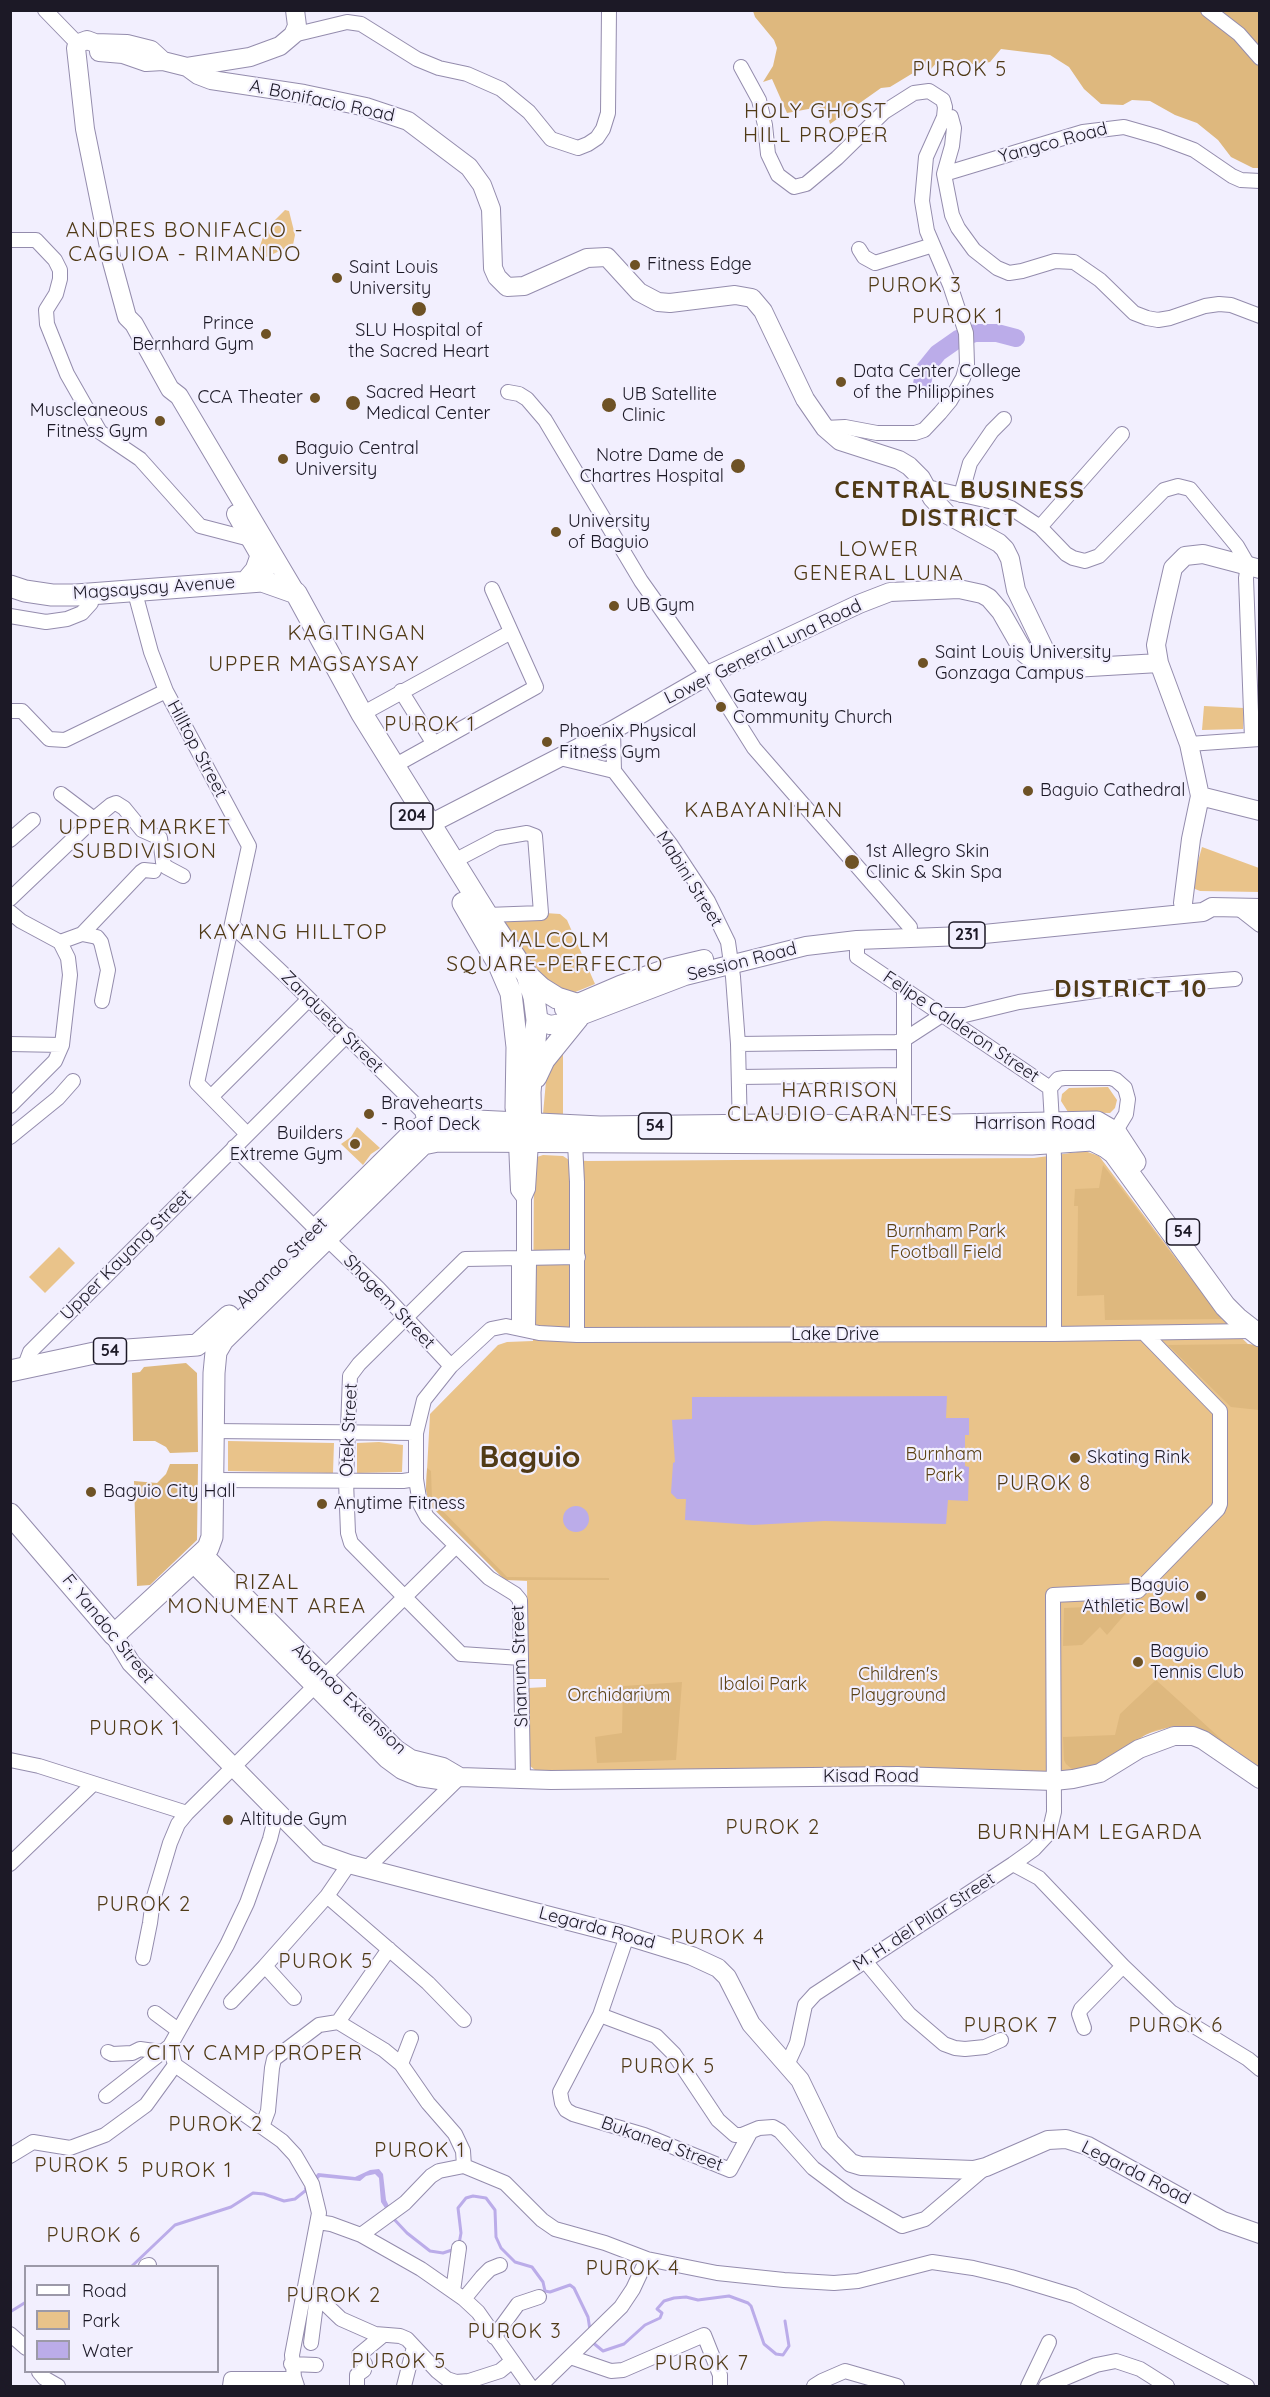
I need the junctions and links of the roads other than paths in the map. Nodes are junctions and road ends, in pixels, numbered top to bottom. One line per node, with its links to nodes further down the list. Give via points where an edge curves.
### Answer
1 (45, 10): 6 (street)
2 (295, 10): 5 (main road, via 297,26)
3 (609, 10): 5 (street, via 608,113 597,138 578,148 551,140 524,107 501,89 417,59 361,24 347,22)
4 (1208, 10): 7 (street, via 1239,34)
5 (293, 35): 8 (main road, via 280,46 255,56)
6 (88, 52): 8 (main road, A. Bonifacio Road, via 127,44); 17 (main road, via 95,126 110,214 138,313 134,324)
7 (1260, 58)
8 (187, 67): 20 (main road, A. Bonifacio Road, via 211,80 366,106 408,121 469,167 482,185 491,209 493,268 507,287 524,286 587,258 607,257 639,292 658,302 735,295 752,298 763,311 805,399)
9 (741, 67): 10 (street, via 759,100 768,154 778,175 794,187 806,184 884,112 914,93 929,91 939,97 945,107)
10 (944, 117): 11 (street, via 951,117 954,128); 14 (street, via 923,171 922,201)
11 (944, 174): 12 (street, Yangco Road, via 1083,132 1124,127 1194,150 1241,180); 16 (street, via 958,228 974,250 997,268 1009,273 1055,261 1074,262 1100,280 1134,313 1158,320 1219,304)
12 (1260, 181)
13 (10, 240): 25 (street, via 36,240 56,260 60,279 46,310 47,324 67,374 100,432 141,459 200,526)
14 (933, 245): 15 (street, via 875,263); 20 (street, via 967,338 967,364 959,387 924,430 915,434)
15 (859, 249)
16 (1260, 316)
17 (170, 389): 25 (main road, via 170,403); 27 (main road, via 179,396)
18 (508, 392): 37 (street, via 527,399 545,420 641,581)
19 (1004, 419): 23 (street, via 970,463)
20 (825, 428): 22 (main road, A. Bonifacio Road, via 840,441 899,460)
21 (1122, 434): 24 (street)
22 (927, 487): 23 (street); 36 (main road, A. Bonifacio Road, via 948,515 1005,549 1016,590)
23 (961, 495): 24 (street, via 1011,508)
24 (1040, 527): 26 (street, via 1073,558 1092,560 1159,494 1183,486 1199,498)
25 (255, 548): 27 (highway, via 256,570)
26 (1254, 567): 35 (main road, via 1203,554 1187,555 1176,562 1158,631); 43 (street, via 1246,578)
27 (272, 584): 30 (highway, Magsaysay Avenue); 41 (highway, 204); 73 (highway, 204)
28 (10, 586): 32 (highway, Magsaysay Avenue)
29 (492, 589): 34 (street)
30 (135, 594): 32 (highway, Magsaysay Avenue); 38 (street, Hilltop Street)
31 (10, 596): 32 (highway, Magsaysay Avenue, via 49,604)
32 (92, 599): 33 (street, via 82,613 67,619 46,622)
33 (10, 616)
34 (511, 632): 39 (street); 44 (street, via 536,687)
35 (1159, 663): 36 (main road, Lower General Luna Road, via 1073,668); 45 (main road)
36 (1052, 665): 37 (main road, Lower General Luna Road, via 1026,654 1001,612 982,594 909,590 878,596)
37 (709, 675): 42 (main road, Lower General Luna Road); 68 (street, via 754,748)
38 (165, 691): 40 (street, via 65,740 49,738 22,711); 67 (street, Hilltop Street, via 249,846)
39 (401, 692): 41 (street); 44 (street)
40 (10, 711)
41 (362, 714): 47 (highway, 204)
42 (614, 730): 46 (main road, Lower General Luna Road); 48 (street)
43 (1256, 739): 45 (street)
44 (434, 744): 47 (street)
45 (1189, 744): 50 (main road)
46 (560, 758): 48 (street); 54 (main road, Lower General Luna Road)
47 (394, 766): 54 (highway, 204)
48 (614, 771): 72 (street, Mabini Street, via 708,901 728,942)
49 (61, 794): 52 (street)
50 (1200, 796): 51 (main road); 60 (main road)
51 (1260, 811)
52 (94, 819): 58 (street, via 111,805 120,804 142,830 160,838 166,867); 59 (street)
53 (33, 820): 55 (street)
54 (432, 823): 56 (highway, 204)
55 (10, 840)
56 (454, 861): 65 (highway, 204); 65 (street, via 498,838 527,833 535,836 541,913)
57 (154, 871): 69 (street, via 141,872)
58 (183, 876)
59 (10, 899)
60 (1183, 903): 61 (main road, Session Road / 231, via 1204,901); 68 (main road, Session Road / 231)
61 (1212, 906): 62 (main road, Session Road / 231); 70 (main road, Session Road / 231, via 1203,912 964,936)
62 (1237, 907): 63 (main road, Session Road / 231); 66 (street)
63 (1260, 908)
64 (10, 912): 71 (street)
65 (488, 915): 74 (highway, 204)
66 (1260, 925)
67 (232, 927): 77 (street, Zandueta Street); 93 (street, Hilltop Street, via 197,1083)
68 (910, 927): 72 (main road, Session Road / 231, via 815,936)
69 (82, 934): 71 (street); 78 (street, via 97,937 104,951 108,970)
70 (857, 940): 72 (main road, Session Road / 231); 76 (street, Felipe Calderon Street, via 857,957)
71 (60, 942): 86 (street, via 68,958 70,975)
72 (731, 959): 79 (main road, Session Road / 231); 85 (street, Mabini Street)
73 (499, 965): 81 (highway); 87 (highway, 204, via 512,993)
74 (527, 975): 79 (highway); 81 (highway, 204)
75 (1235, 979): 80 (street, via 1109,989 1020,1002 965,1015)
76 (904, 988): 80 (street, Felipe Calderon Street); 83 (street)
77 (309, 999): 82 (street, Zandueta Street); 93 (street)
78 (102, 1001)
79 (577, 1011): 81 (main road, Session Road / 231, via 562,1023); 92 (highway, via 544,1059)
80 (942, 1015): 83 (street); 91 (street, Felipe Calderon Street)
81 (537, 1020): 87 (highway); 92 (highway)
82 (346, 1035): 95 (street, Zandueta Street, via 422,1111); 98 (street, Upper Kayang Street)
83 (903, 1041): 85 (street); 88 (street)
84 (10, 1044): 86 (street)
85 (738, 1044): 89 (street, Mabini Street)
86 (62, 1045): 94 (street, via 55,1060)
87 (517, 1047): 97 (highway)
88 (903, 1075): 89 (street); 100 (street)
89 (739, 1077): 99 (street, Mabini Street)
90 (73, 1082): 101 (street)
91 (1050, 1088): 96 (street, Felipe Calderon Street); 102 (street, via 1064,1078 1116,1080 1125,1088 1128,1099 1126,1114)
92 (530, 1092): 97 (highway)
93 (211, 1097): 98 (street, Hilltop Street)
94 (10, 1106)
95 (425, 1123): 97 (highway, 54, via 436,1119); 105 (highway, Abanao Street / 54)
96 (1052, 1132): 100 (highway, Harrison Road / 54); 102 (highway, Harrison Road / 54, via 1097,1122); 113 (street, Felipe Calderon Street)
97 (524, 1133): 99 (highway, Harrison Road / 54, via 600,1126); 103 (highway, Harrison Road / 54); 105 (highway, Abanao Street / 54, via 423,1144); 106 (street, via 528,1189 524,1198)
98 (247, 1134): 104 (street, Upper Kayang Street)
99 (740, 1134): 100 (highway, Harrison Road / 54); 103 (highway, Harrison Road / 54)
100 (904, 1134)
101 (10, 1137)
102 (1111, 1140): 111 (highway, Harrison Road / 54)
103 (575, 1143): 107 (street)
104 (234, 1147): 105 (street, Shagem Street); 117 (street, Upper Kayang Street)
105 (321, 1234): 108 (highway, Abanao Street / 54); 109 (street, Shagem Street)
106 (524, 1257): 107 (street, Otek Street); 109 (street, Otek Street, via 465,1259); 110 (street, via 519,1264)
107 (578, 1257): 114 (street)
108 (265, 1289): 115 (highway, Abanao Street / 54); 118 (highway, Abanao Street / 54, via 223,1340 216,1352)
109 (405, 1318): 116 (street, Shagem Street); 121 (street, Otek Street, via 352,1371)
110 (523, 1329): 114 (street, Lake Drive); 116 (street, Shanum Street, via 491,1329)
111 (1257, 1330): 112 (street, Lake Drive)
112 (1144, 1333): 113 (street, Lake Drive); 137 (street, M. H. del Pilar Street, via 1220,1411 1220,1504 1138,1591 1053,1595)
113 (1054, 1334): 114 (street, Lake Drive)
114 (577, 1335)
115 (197, 1345): 117 (highway, 54, via 107,1351); 118 (highway, via 207,1355)
116 (451, 1366): 120 (street, Shanum Street, via 424,1400)
117 (17, 1369)
118 (214, 1373): 119 (highway)
119 (213, 1431): 121 (street); 123 (highway)
120 (416, 1433): 121 (street); 122 (street, Shanum Street)
121 (347, 1434): 124 (street, Otek Street)
122 (416, 1479): 124 (street); 126 (street, Shanum Street, via 422,1510)
123 (214, 1480): 124 (street); 127 (highway, via 212,1537)
124 (346, 1481): 128 (street, Otek Street, via 348,1539)
125 (10, 1514): 129 (highway, F. Yandoc Street)
126 (455, 1547): 128 (street); 130 (street, Shanum Street, via 518,1598)
127 (198, 1559): 129 (highway); 131 (main road, Abanao Extension)
128 (405, 1598): 130 (street, Otek Street, via 461,1654); 131 (street)
129 (114, 1635): 133 (main road, F. Yandoc Street, via 131,1663)
130 (521, 1658): 135 (street, Shanum Street)
131 (320, 1683): 133 (street); 134 (main road, Abanao Extension, via 385,1748 443,1767)
132 (10, 1760): 138 (street)
133 (234, 1767): 139 (main road, Legarda Road); 140 (street)
134 (460, 1777): 135 (main road, Kisad Road); 145 (street)
135 (522, 1779): 137 (main road, Kisad Road, via 897,1776)
136 (1260, 1779): 137 (main road, Kisad Road, via 1203,1740 1174,1736 1139,1749 1100,1773)
137 (1054, 1781): 141 (street, M. H. del Pilar Street, via 1051,1827)
138 (93, 1784): 140 (street); 142 (street)
139 (277, 1811): 143 (main road, Legarda Road, via 318,1853); 161 (street, via 247,1903)
140 (187, 1813): 150 (street, via 170,1843 153,1900)
141 (1034, 1849): 144 (street, M. H. del Pilar Street); 146 (street)
142 (10, 1864)
143 (349, 1864): 145 (main road, Legarda Road); 147 (street)
144 (1013, 1864): 146 (street); 151 (street, M. H. del Pilar Street)
145 (367, 1868): 148 (main road, Legarda Road)
146 (1039, 1878): 153 (street)
147 (327, 1896): 149 (street); 152 (street)
148 (627, 1936): 157 (street, Bukaned Street); 168 (main road, Legarda Road, via 718,1968 727,1977 751,2024)
149 (389, 1949): 158 (street); 159 (street)
150 (143, 1958)
151 (865, 1961): 163 (street, via 909,2014 944,2044 965,2049); 168 (street, M. H. del Pilar Street, via 815,1994 806,2005)
152 (266, 1965): 154 (street); 155 (street)
153 (1123, 1966): 160 (street, via 1081,2008); 169 (street, via 1172,2012)
154 (294, 1998)
155 (231, 2002)
156 (155, 2013): 161 (street)
157 (600, 2015): 172 (street, Bukaned Street, via 656,2036 674,2054 718,2120 735,2134); 172 (street, Bukaned Street, via 560,2092 566,2109 644,2134 730,2170)
158 (464, 2020)
159 (338, 2022): 166 (street); 171 (street, via 319,2025 274,2059 268,2111)
160 (1084, 2028)
161 (178, 2030): 164 (street)
162 (411, 2038): 166 (street)
163 (1001, 2040)
164 (165, 2049): 165 (street); 167 (street); 170 (street)
165 (108, 2052)
166 (401, 2064): 174 (street, via 455,2134 463,2151)
167 (175, 2065): 171 (street); 173 (street, via 146,2105 105,2135 69,2148 33,2142)
168 (787, 2065): 175 (main road, Legarda Road, via 800,2080 830,2142 851,2163)
169 (1260, 2069)
170 (106, 2096)
171 (262, 2127): 176 (street, via 288,2147 308,2175 318,2207)
172 (750, 2133): 175 (street, via 767,2126 780,2131 813,2168 902,2226 925,2219)
173 (10, 2156)
174 (464, 2166): 178 (street, via 439,2171); 180 (street, via 505,2183 555,2229)
175 (986, 2168): 177 (main road, Legarda Road, via 1048,2140 1073,2141 1223,2221)
176 (318, 2222): 178 (street); 182 (street)
177 (1255, 2231)
178 (361, 2235): 183 (street)
179 (459, 2248): 183 (street)
180 (647, 2259): 192 (street, via 621,2307); 197 (street, via 717,2273 834,2283 858,2281 925,2263 973,2268 1074,2296)
181 (500, 2265): 183 (street)
182 (310, 2295): 186 (street, via 341,2319); 189 (street); 196 (street)
183 (458, 2295): 187 (street, via 478,2312)
184 (539, 2297): 187 (street, via 519,2304)
185 (10, 2334): 190 (street)
186 (382, 2336): 191 (street, via 400,2336); 200 (street, via 359,2355 364,2370 357,2375)
187 (494, 2337): 193 (street)
188 (1049, 2342): 207 (street)
189 (311, 2343)
190 (24, 2346)
191 (414, 2347): 193 (street, via 437,2371 456,2382 500,2371); 201 (street)
192 (570, 2357): 203 (street); 204 (street, via 611,2371 623,2370 704,2335 720,2375)
193 (511, 2362): 202 (street)
194 (316, 2365): 196 (street)
195 (40, 2373): 198 (street)
196 (294, 2376): 199 (street, via 231,2379)
197 (1242, 2385)
198 (58, 2386)
199 (230, 2386)
200 (357, 2386)
201 (404, 2386)
202 (530, 2386)
203 (540, 2386)
204 (720, 2386)
205 (814, 2386): 206 (street, via 845,2371)
206 (897, 2386)
207 (1028, 2386)
208 (1046, 2386): 209 (street, via 1116,2361 1140,2369)
209 (1167, 2386)

